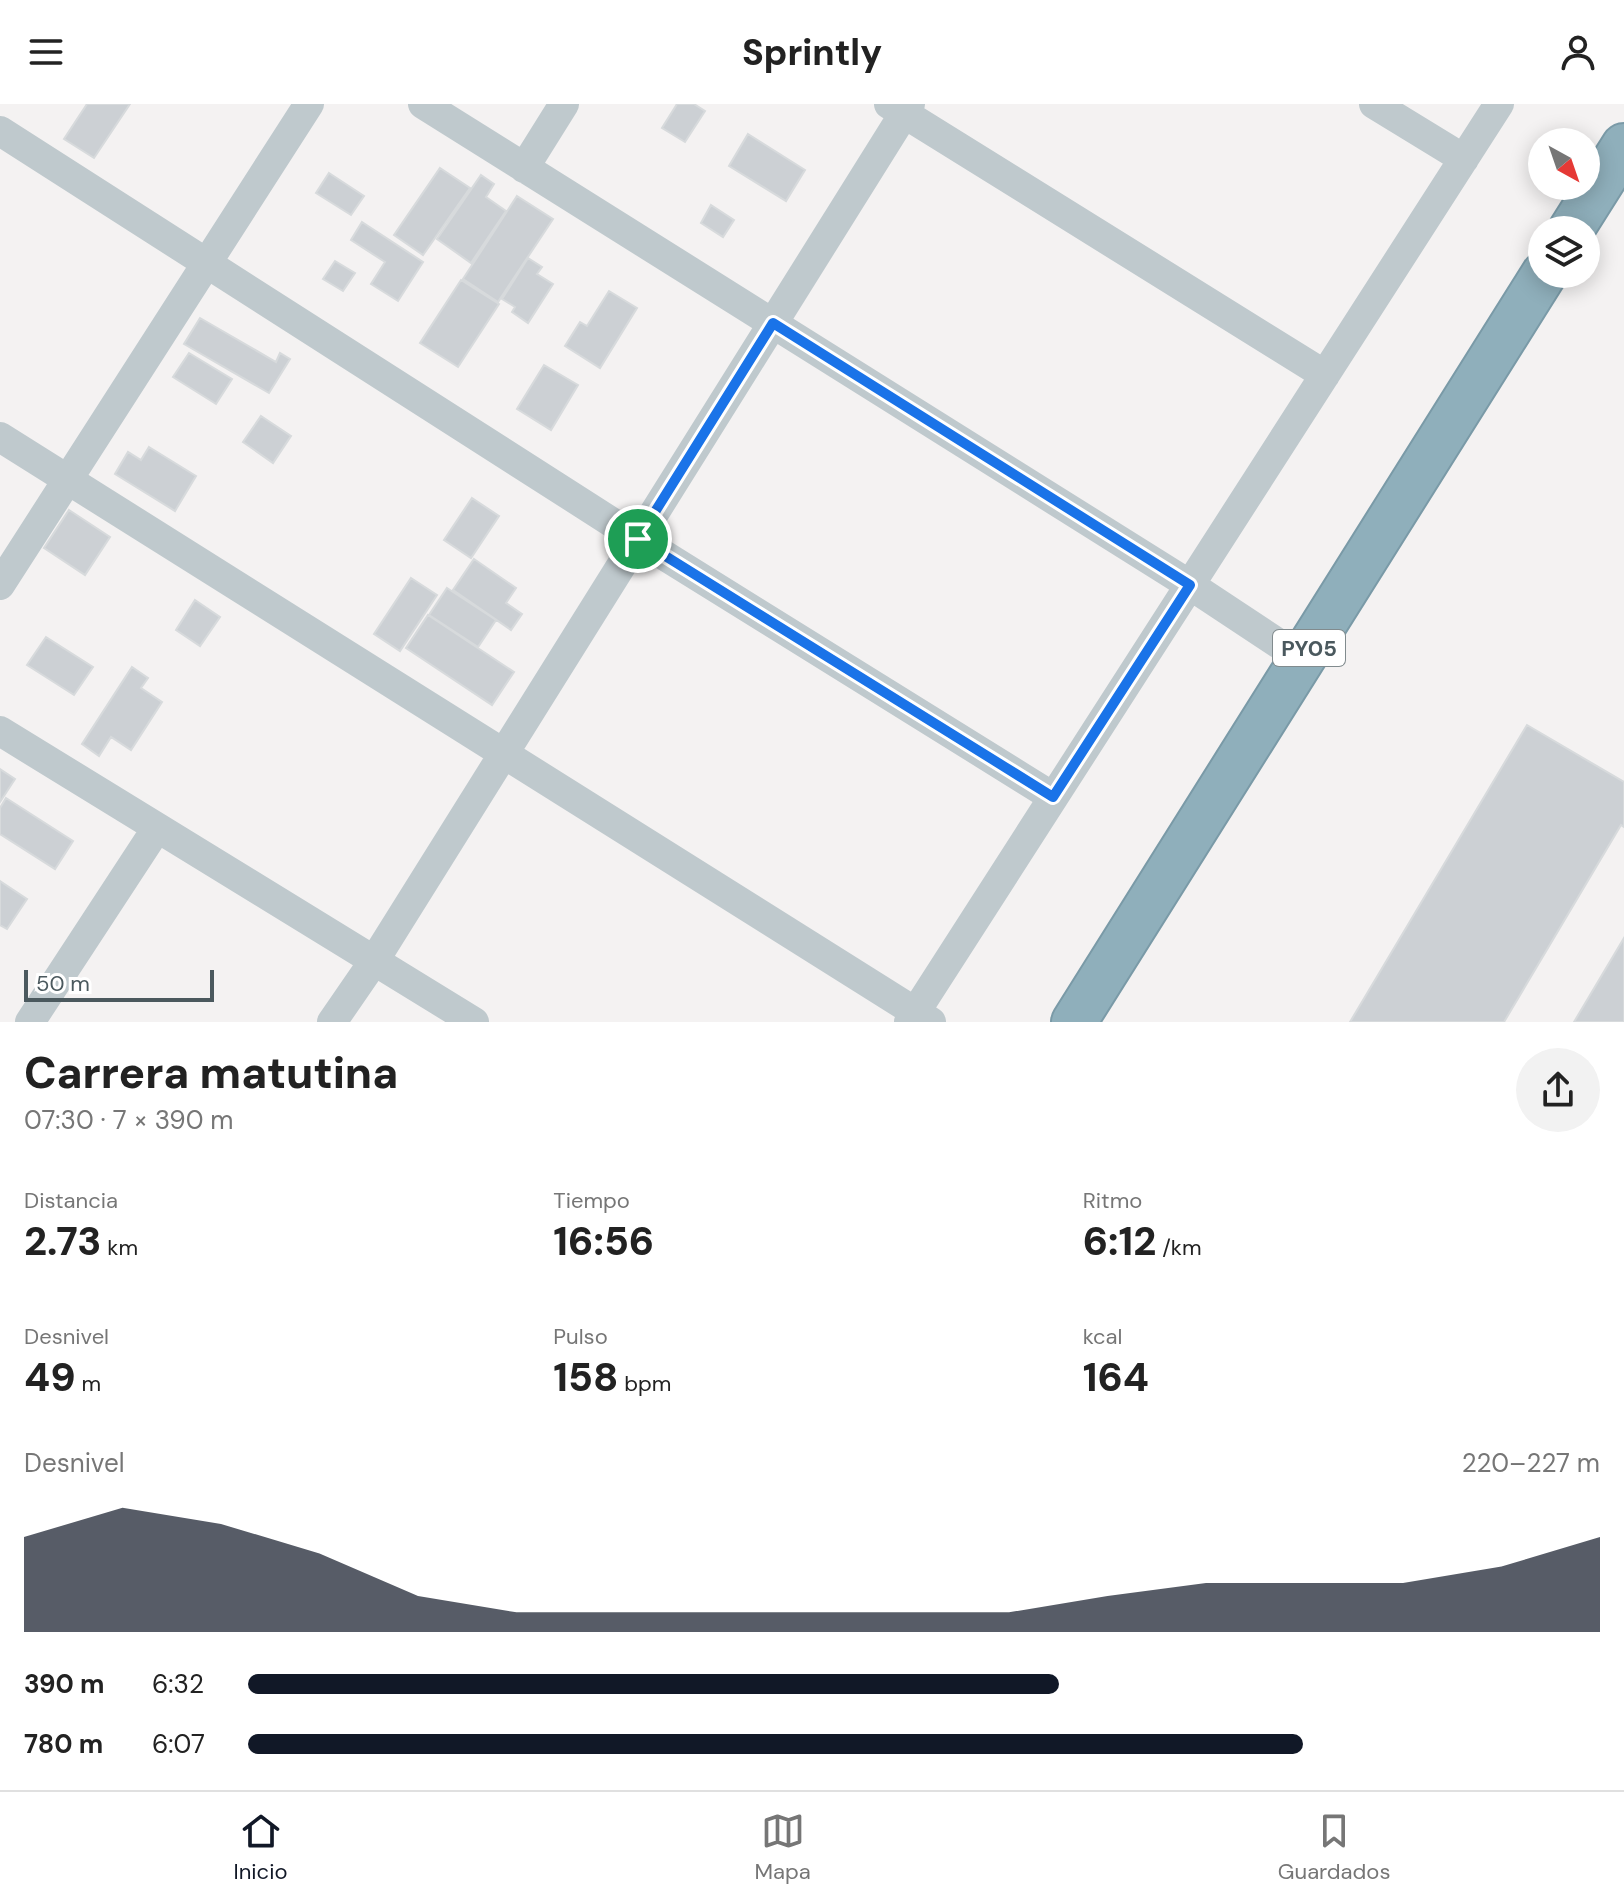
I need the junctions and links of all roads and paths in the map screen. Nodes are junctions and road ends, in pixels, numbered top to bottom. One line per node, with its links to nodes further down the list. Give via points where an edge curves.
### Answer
1 (309, 104): 12 (street)
2 (423, 104): 10 (street)
3 (564, 104): 10 (street)
4 (1374, 104): 9 (street)
5 (1499, 104): 9 (street)
6 (901, 107): 14 (street); 15 (street)
7 (0, 131): 12 (street)
8 (1624, 146): 11 (highway)
9 (1464, 159): 15 (street)
10 (524, 168): 14 (street)
11 (1580, 216)
12 (207, 263): 17 (street); 18 (street)
13 (1535, 288): 21 (highway, PY05)
14 (773, 323): 18 (street); 20 (street)
15 (1325, 375): 20 (street)
16 (0, 437): 17 (street)
17 (68, 479): 19 (street); 23 (street)
18 (638, 539): 23 (street); 24 (street)
19 (0, 585)
20 (1190, 585): 21 (street); 24 (street)
21 (1302, 659): 31 (highway, PY05)
22 (0, 731): 25 (street)
23 (504, 753): 26 (street); 27 (street)
24 (1053, 797): 27 (street)
25 (157, 828): 26 (street); 28 (street)
26 (374, 961): 29 (street); 30 (street)
27 (918, 1019)
28 (30, 1022)
29 (332, 1022)
30 (474, 1022)
31 (1074, 1022)

